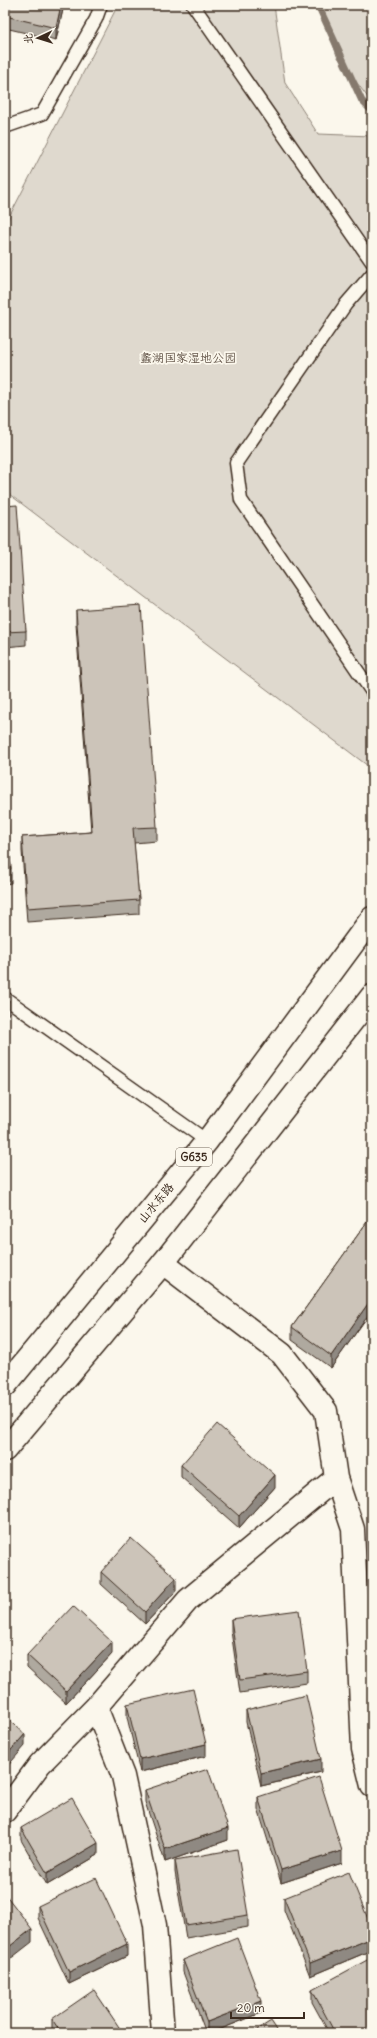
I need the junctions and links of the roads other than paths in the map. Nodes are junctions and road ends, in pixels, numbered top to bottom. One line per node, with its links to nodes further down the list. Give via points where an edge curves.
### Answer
1 (101, 5): 3 (lane, via 96,19 42,114)
2 (193, 5): 4 (lane)
3 (5, 127)
4 (372, 262)
5 (372, 274): 6 (lane, via 346,304 236,463 241,500)
6 (372, 692)
7 (372, 918): 10 (main road, 山水东路 / G635)
8 (372, 996): 11 (main road)
9 (5, 998): 10 (lane)
10 (207, 1141): 12 (main road, 山水东路 / G635)
11 (163, 1263): 13 (main road); 14 (main road, via 282,1354 326,1411)
12 (5, 1386)
13 (5, 1450)
14 (336, 1478): 15 (main road, via 188,1600); 16 (main road, via 353,1529 363,1749)
15 (96, 1707): 17 (main road, via 40,1764); 18 (main road, via 123,1776 155,1925)
16 (372, 1786)
17 (5, 1811)
18 (163, 2033)

